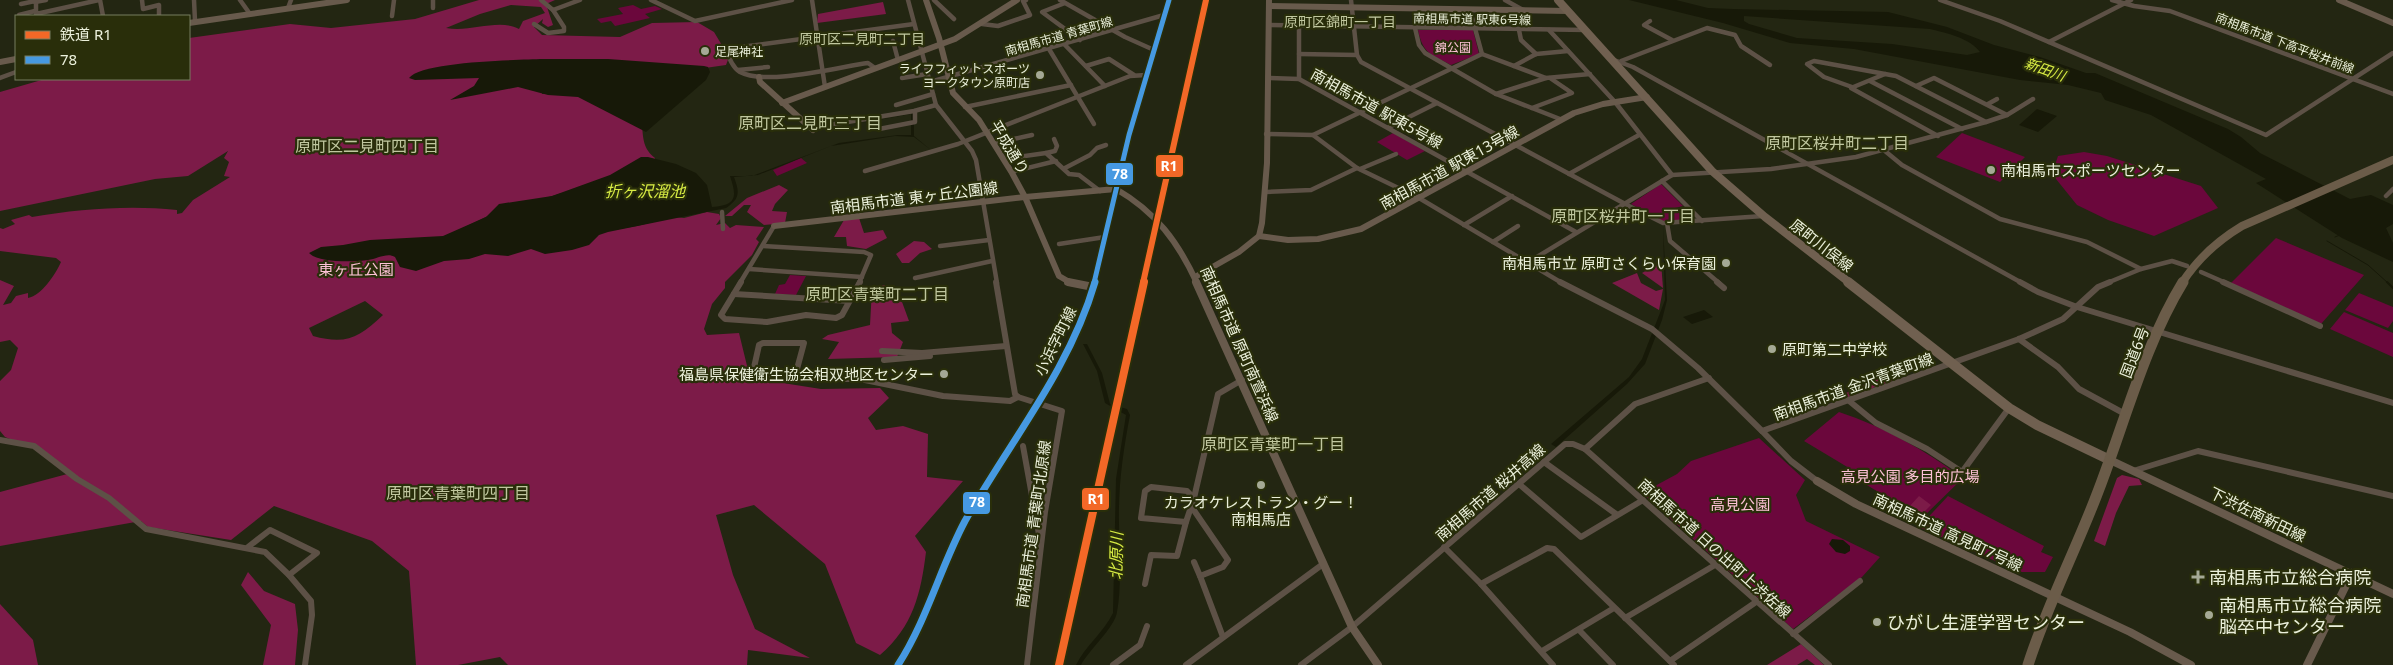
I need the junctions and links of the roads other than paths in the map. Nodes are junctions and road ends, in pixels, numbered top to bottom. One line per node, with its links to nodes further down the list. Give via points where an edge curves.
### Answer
1 (46, 0): 27 (street)
2 (100, 0): 40 (street, via 36,14); 44 (street)
3 (142, 0): 45 (street, via 143,9 159,6)
4 (194, 0): 51 (street)
5 (240, 0): 42 (street)
6 (291, 0): 33 (street)
7 (347, 0): 33 (street)
8 (394, 0): 48 (street)
9 (433, 0): 34 (street)
10 (541, 0): 36 (street)
11 (580, 0): 36 (street)
12 (651, 0): 29 (street, via 692,21)
13 (792, 0): 29 (street)
14 (812, 0): 65 (street)
15 (908, 0): 54 (street)
16 (927, 0): 70 (street, 平成通り)
17 (934, 0): 49 (street)
18 (1022, 0): 46 (street); 55 (street)
19 (1169, 0): 47 (street, 小浜字町線)
20 (1351, 0): 35 (street)
21 (1505, 0): 38 (street)
22 (1558, 0): 39 (main road, 原町川俣線)
23 (1940, 0): 69 (street)
24 (2112, 0): 32 (street, 南相馬市道 下高平桜井前線)
25 (2131, 0): 32 (street)
26 (2338, 0): 52 (street)
27 (35, 1): 31 (street); 40 (street)
28 (1063, 1): 41 (street); 61 (street)
29 (771, 2)
30 (1270, 3): 35 (street); 56 (street)
31 (21, 4)
32 (2124, 4): 69 (street); 106 (street, 南相馬市道 下高平桜井前線, via 2170,10)
33 (288, 8): 42 (street)
34 (433, 8)
35 (1352, 8): 37 (street); 58 (street)
36 (553, 10): 53 (street, via 564,31 544,32)
37 (1470, 10): 38 (street); 60 (street)
38 (1522, 10): 39 (street)
39 (1568, 10): 64 (main road, 原町川俣線)
40 (35, 11): 43 (street)
41 (1042, 12): 46 (street); 66 (street)
42 (250, 14): 51 (street)
43 (19, 15)
44 (103, 15)
45 (159, 15)
46 (1030, 15): 55 (street, via 998,26)
47 (1164, 15): 61 (street, 南相馬市道 青葉町線); 73 (street, 小浜字町線)
48 (392, 16)
49 (954, 19)
50 (1650, 21): 67 (street, via 1644,25)
51 (192, 22)
52 (2393, 23)
53 (534, 24)
54 (914, 24): 65 (street); 74 (street)
55 (982, 24): 70 (street)
56 (1269, 25): 57 (street, 南相馬市道 駅東6号線); 103 (street)
57 (1298, 26): 58 (street, 南相馬市道 駅東6号線); 77 (street)
58 (1354, 27): 59 (street, 南相馬市道 駅東6号線); 80 (street)
59 (1415, 28): 60 (street, 南相馬市道 駅東6号線); 90 (street, via 1420,48)
60 (1476, 29): 62 (street, 南相馬市道 駅東6号線); 78 (street)
61 (1113, 30): 66 (street, 南相馬市道 青葉町線); 73 (street)
62 (1519, 30): 63 (street, 南相馬市道 駅東6号線); 79 (street, via 1522,40)
63 (1549, 30): 64 (street, 南相馬市道 駅東6号線); 75 (street)
64 (1586, 30): 83 (main road, 原町川俣線)
65 (817, 36): 91 (street); 92 (street, via 726,48)
66 (1080, 40): 71 (street, 南相馬市道 青葉町線)
67 (1672, 40): 83 (street, via 1624,61); 85 (street, via 1699,30 1718,29 1735,35 1741,46)
68 (893, 41): 82 (street)
69 (2049, 42): 106 (street, via 2266,135)
70 (941, 44): 74 (street); 102 (street, 平成通り)
71 (1064, 44): 72 (street, 南相馬市道 青葉町線); 87 (street)
72 (1049, 49): 102 (street, 南相馬市道 青葉町線); 109 (street)
73 (1154, 50): 98 (street, 小浜字町線)
74 (921, 51): 82 (street); 94 (street)
75 (1568, 51): 79 (street); 95 (street)
76 (2393, 53): 106 (street)
77 (1299, 54): 80 (street); 105 (street)
78 (1482, 54): 88 (street); 90 (street)
79 (1536, 54): 88 (street)
80 (1357, 55): 114 (street, via 1369,67)
81 (15, 59): 84 (street)
82 (898, 60): 89 (street)
83 (1614, 60): 119 (main road, 原町川俣線); 157 (street, via 1633,66)
84 (0, 62)
85 (1770, 65)
86 (768, 66): 92 (street)
87 (1086, 66): 97 (street, via 1109,60); 110 (street)
88 (1514, 66): 104 (street)
89 (876, 68): 91 (street, via 868,63); 112 (street)
90 (1453, 68): 114 (street); 116 (street)
91 (822, 69): 99 (street); 112 (street)
92 (738, 70): 99 (street, via 745,75)
93 (15, 72): 100 (street)
94 (927, 74): 101 (street); 108 (street)
95 (1590, 74): 104 (street); 122 (street)
96 (1885, 74): 107 (street); 111 (street); 113 (street, via 1814,61 1807,64 1824,77)
97 (1134, 75): 98 (street); 110 (street)
98 (1146, 75): 167 (street, 小浜字町線)
99 (759, 77): 123 (street, via 759,81)
100 (0, 78)
101 (902, 78)
102 (948, 78): 108 (street, 南相馬市道 青葉町線); 128 (street, 平成通り, via 953,93)
103 (1268, 78): 105 (street, 南相馬市道 駅東5号線); 141 (street)
104 (1548, 78): 116 (street); 129 (street, via 1572,93)
105 (1299, 79): 131 (street, 南相馬市道 駅東5号線)
106 (2354, 80): 117 (street, 南相馬市道 下高平桜井前線)
107 (1870, 81): 113 (street); 139 (street)
108 (930, 82): 115 (street)
109 (1071, 85): 118 (street); 128 (street)
110 (1105, 86): 118 (street)
111 (1916, 86): 125 (street, via 1934,78); 134 (street)
112 (825, 87): 123 (street)
113 (1852, 87): 145 (street, via 1857,93)
114 (1410, 89): 124 (street); 131 (street)
115 (932, 94): 126 (street); 127 (street)
116 (1496, 94): 129 (street)
117 (2393, 94)
118 (1078, 96): 135 (street); 140 (street)
119 (1647, 97): 122 (street, 南相馬市道 駅東13号線); 160 (main road, 原町川俣線)
120 (1997, 99): 125 (street)
121 (2033, 100): 132 (street)
122 (1615, 102): 133 (street, 南相馬市道 駅東13号線); 144 (street)
123 (782, 103): 137 (street)
124 (1437, 103): 136 (street); 150 (street)
125 (1988, 104): 132 (street)
126 (896, 105)
127 (936, 105): 130 (street); 147 (street)
128 (966, 107): 140 (street, 平成通り)
129 (1532, 108): 133 (street)
130 (916, 111): 137 (street); 138 (street, via 913,123)
131 (1362, 112): 136 (street, 南相馬市道 駅東5号線); 143 (street)
132 (2006, 115): 134 (street)
133 (1560, 119): 150 (street, 南相馬市道 駅東13号線)
134 (1986, 122): 139 (street)
135 (1094, 124)
136 (1389, 127): 162 (street, 南相馬市道 駅東5号線)
137 (812, 129)
138 (879, 129)
139 (1962, 129): 145 (street)
140 (988, 132): 147 (street); 148 (street, 平成通り)
141 (1266, 134): 143 (street); 170 (street)
142 (1032, 135): 148 (street)
143 (1313, 135): 159 (street, 南相馬市道 金沢青葉町線)
144 (1639, 135): 164 (street); 165 (street)
145 (1938, 136): 151 (street)
146 (1054, 139): 152 (street, via 1056,151)
147 (964, 141): 161 (street); 175 (street, via 974,155)
148 (995, 143): 154 (street, 平成通り)
149 (1106, 145): 158 (street, via 1097,148 1092,156)
150 (1515, 145): 162 (street, 南相馬市道 駅東13号線); 164 (street)
151 (1885, 151): 157 (street); 197 (street, via 1902,165 2000,219 2087,242)
152 (1046, 153): 154 (street); 156 (street)
153 (1396, 154): 159 (street)
154 (1004, 159): 163 (street, 平成通り)
155 (2393, 160): 208 (highway, 国道6号, via 2279,208 2232,232 2201,257 2182,282)
156 (1056, 161): 158 (street); 163 (street)
157 (1809, 164): 160 (street, via 1771,169); 206 (street, via 2038,292)
158 (1065, 168): 169 (street, via 1069,174 1079,174)
159 (1359, 169): 170 (street, via 1311,190); 174 (street, 南相馬市道 金沢青葉町線)
160 (1712, 170): 165 (street); 178 (main road, 原町川俣線)
161 (866, 171)
162 (1467, 171): 172 (street, 南相馬市道 駅東5号線); 174 (street, 南相馬市道 駅東13号線)
163 (1011, 172): 171 (street, 平成通り)
164 (1569, 174): 176 (street)
165 (1672, 175): 166 (street)
166 (1662, 181): 176 (street); 179 (street)
167 (1116, 189): 169 (street, 南相馬市道 東ヶ丘公園線); 187 (street, 小浜字町線); 200 (street, 南相馬市道 原町南萱浜線, via 1162,224)
168 (2393, 189): 173 (street)
169 (1100, 191): 171 (street, 南相馬市道 東ヶ丘公園線)
170 (1265, 192): 186 (street, via 1264,220)
171 (1025, 196): 175 (street, 南相馬市道 東ヶ丘公園線); 202 (street, 平成通り, via 1059,276 1069,283)
172 (1512, 196): 181 (street); 185 (street, 南相馬市道 駅東5号線)
173 (2386, 196)
174 (1419, 198): 181 (street, 南相馬市道 金沢青葉町線); 186 (street, 南相馬市道 駅東13号線, via 1366,227 1344,235 1307,240)
175 (984, 202): 182 (street, 南相馬市道 東ヶ丘公園線); 188 (street)
176 (1625, 203): 180 (street); 185 (street)
177 (722, 212): 184 (street)
178 (1763, 216): 179 (street); 214 (main road, 原町川俣線)
179 (1702, 221): 180 (street)
180 (1667, 224): 203 (street, via 1670,241)
181 (1464, 225): 189 (street, 南相馬市道 金沢青葉町線)
182 (774, 226): 191 (street)
183 (1518, 226): 189 (street)
184 (723, 228)
185 (1576, 232): 194 (street)
186 (1259, 236): 200 (street)
187 (1105, 238): 190 (street); 202 (street, 小浜字町線)
188 (989, 240): 192 (street); 193 (street)
189 (1493, 242): 194 (street, 南相馬市道 金沢青葉町線)
190 (1059, 244)
191 (763, 246): 196 (street); 199 (street, via 868,253 871,255)
192 (940, 246)
193 (992, 261): 201 (street); 210 (street)
194 (1528, 263): 215 (street, 南相馬市道 金沢青葉町線, via 1652,329)
195 (2187, 266): 197 (street, 南相馬市道 金沢青葉町線, via 2172,261)
196 (749, 269): 199 (street); 204 (street)
197 (2141, 269): 206 (street, 南相馬市道 金沢青葉町線, via 2098,287)
198 (2202, 272): 207 (street)
199 (862, 277): 205 (street)
200 (1196, 277): 217 (street, 南相馬市道 原町南萱浜線)
201 (915, 278)
202 (1093, 287): 220 (street, 小浜字町線, via 1072,344)
203 (1724, 288)
204 (734, 294): 205 (street); 205 (street, via 721,315 725,319 767,322 806,316 836,318 844,313)
205 (849, 301)
206 (2077, 307): 208 (street); 209 (street, 南相馬市道 金沢青葉町線, via 2063,319)
207 (2320, 326)
208 (2158, 332): 221 (street); 223 (highway, 国道6号)
209 (2020, 339): 214 (street, 南相馬市道 金沢青葉町線); 223 (street, via 2058,367 2075,386 2098,402)
210 (1006, 346): 212 (street); 218 (street)
211 (882, 352): 212 (street)
212 (946, 352): 213 (street)
213 (884, 360)
214 (1951, 364): 219 (street, 南相馬市道 金沢青葉町線); 222 (main road, 原町川俣線)
215 (1709, 378): 224 (street, 南相馬市道 金沢青葉町線); 227 (street, via 1634,404)
216 (794, 380): 216 (street, via 754,375 759,345 804,343); 218 (street, via 839,378 904,386 947,396 1010,401)
217 (1242, 380): 234 (street, via 1218,394); 243 (street, 南相馬市道 原町南萱浜線)
218 (1018, 397): 220 (street)
219 (1848, 400): 222 (street, via 1876,423 1927,449 1962,472); 224 (street, 南相馬市道 金沢青葉町線)
220 (1040, 402): 239 (street, 南相馬市道 青葉町北原線, via 1062,411); 265 (street, 小浜字町線, via 966,522 950,553 928,612)
221 (2393, 402)
222 (2009, 408): 228 (main road, 原町川俣線)
223 (2127, 415): 228 (highway, 国道6号)
224 (1762, 431): 231 (street, 南相馬市道 高見町7号線, via 1791,461)
225 (0, 440): 240 (street, via 34,446 77,479 109,498 146,529)
226 (1023, 446): 239 (street)
227 (1585, 449): 229 (street, 南相馬市道 桜井高線, via 1564,444); 235 (street, 南相馬市道 日の出町上渋佐線)
228 (2110, 460): 230 (street, 下渋佐南新田線); 252 (highway, 国道6号)
229 (1544, 462): 232 (street, 南相馬市道 桜井高線); 237 (street)
230 (2133, 471): 233 (street, via 2198,451); 245 (street, 下渋佐南新田線)
231 (1818, 481): 252 (street, 南相馬市道 高見町7号線, via 1876,514)
232 (1519, 484): 237 (street, via 1582,537); 241 (street, 南相馬市道 桜井高線)
233 (2393, 496)
234 (1194, 498): 236 (street); 238 (street, via 1187,491 1150,487 1145,491 1141,518)
235 (1643, 500): 237 (street); 244 (street, 南相馬市道 日の出町上渋佐線)
236 (1191, 506): 238 (street); 247 (street, via 1228,560 1224,567)
237 (1616, 514)
238 (1186, 522): 249 (street, via 1177,556 1151,555)
239 (1041, 543): 266 (street, 南相馬市道 青葉町北原線)
240 (248, 547): 246 (street, via 265,552); 246 (street, via 270,530 317,553)
241 (1444, 547): 250 (street); 257 (street, 南相馬市道 桜井高線)
242 (1194, 562): 247 (street)
243 (1323, 564): 257 (street, 南相馬市道 原町南萱浜線); 260 (street)
244 (1715, 565): 253 (street, 南相馬市道 日の出町上渋佐線); 255 (street)
245 (2352, 573): 251 (street, 下渋佐南新田線); 263 (street)
246 (289, 575): 264 (street, via 310,598 312,608)
247 (1200, 576): 260 (street)
248 (1860, 581): 259 (street)
249 (1145, 584)
250 (1482, 584): 254 (street, via 1547,548 1554,549); 261 (street)
251 (2393, 594)
252 (2055, 597): 274 (highway, 国道6号); 275 (street, 南相馬市道 高見町7号線)
253 (1756, 602): 259 (street, 南相馬市道 日の出町上渋佐線); 262 (street)
254 (1614, 608): 255 (street); 258 (street)
255 (1625, 618): 262 (street)
256 (1148, 626): 267 (street, via 1140,645)
257 (1352, 627): 269 (street, 南相馬市道 桜井高線); 270 (street, 南相馬市道 原町南萱浜線)
258 (1579, 630): 261 (street); 272 (street)
259 (1793, 634): 273 (street, 南相馬市道 日の出町上渋佐線)
260 (1223, 637): 268 (street)
261 (1542, 651): 271 (street)
262 (1672, 663)
263 (2309, 664)
264 (304, 665)
265 (898, 665)
266 (1027, 665)
267 (1113, 665)
268 (1186, 665)
269 (1301, 665)
270 (1378, 665)
271 (1553, 665)
272 (1613, 665)
273 (1829, 665)
274 (2028, 665)
275 (2191, 665)

